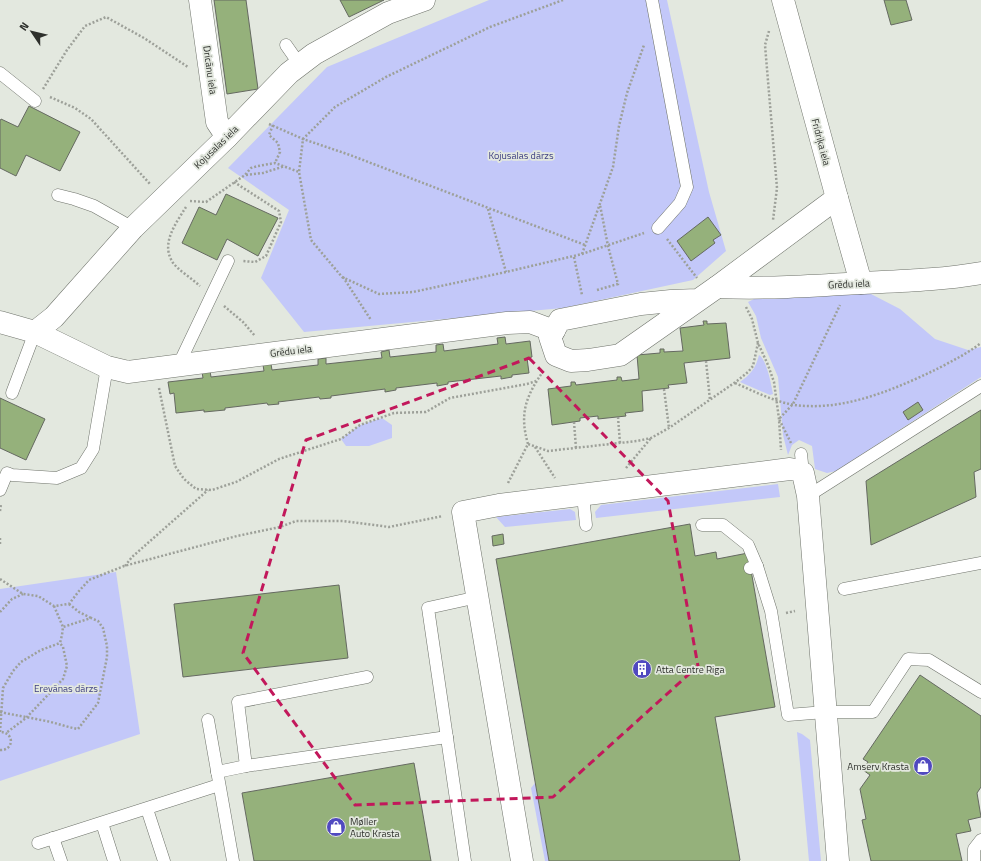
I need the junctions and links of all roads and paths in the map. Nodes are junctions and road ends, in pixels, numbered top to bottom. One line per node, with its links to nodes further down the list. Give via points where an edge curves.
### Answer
1 (200, 0): 11 (street, Dricānu iela)
2 (424, 0): 9 (street, Kojusalas iela, via 388,13 314,54)
3 (563, 0): 16 (path, via 490,27 386,77 335,107)
4 (652, 0): 30 (lane, via 687,187 680,204)
5 (783, 0): 25 (street, Fridriķa iela)
6 (771, 25): 33 (path, via 765,45 777,188)
7 (645, 42): 27 (path, via 627,93 613,167)
8 (286, 45): 9 (lane)
9 (300, 65): 13 (street, Kojusalas iela)
10 (0, 72): 12 (lane)
11 (211, 83): 12 (path, via 144,38 106,17 86,26 67,50); 15 (street, Dricānu iela, via 217,122)
12 (38, 97): 24 (path, via 75,108 91,119)
13 (249, 114): 14 (path); 15 (street, Kojusalas iela)
14 (273, 125): 16 (path); 17 (path, via 269,135 278,143 280,152)
15 (226, 137): 22 (street, Kojusalas iela)
16 (303, 139): 19 (path); 28 (path)
17 (275, 162): 18 (path); 20 (path, via 251,168)
18 (285, 166): 19 (path); 20 (path)
19 (299, 172): 39 (path, via 311,240)
20 (245, 175): 21 (path)
21 (234, 182): 26 (path, via 206,202); 36 (path, via 279,211 282,222 266,256 255,262)
22 (178, 183): 24 (street, Kojusalas iela); 26 (path)
23 (58, 195): 29 (lane, via 94,206)
24 (162, 198): 29 (street, Kojusalas iela)
25 (837, 198): 33 (street); 40 (street, Fridriķa iela)
26 (190, 201): 44 (path, via 168,239 168,250 172,262)
27 (600, 205): 31 (path); 32 (path)
28 (488, 208): 31 (path); 37 (path)
29 (133, 228): 48 (street, Kojusalas iela, via 54,317)
30 (658, 228): 32 (path); 43 (path)
31 (585, 245): 34 (path)
32 (608, 246): 34 (path); 41 (path, via 618,284)
33 (770, 247): 43 (street)
34 (582, 254): 35 (path)
35 (574, 256): 37 (path); 45 (path)
36 (228, 261): 44 (lane)
37 (506, 272): 39 (path, via 413,292 379,294)
38 (981, 273): 40 (street, Grēdu iela, via 918,281)
39 (342, 277): 49 (path)
40 (856, 284): 43 (street, Grēdu iela); 63 (path)
41 (596, 290)
42 (589, 292): 45 (path)
43 (714, 292): 45 (street, Grēdu iela, via 641,304); 47 (street, via 620,355 571,361 556,355 550,337); 50 (path, via 752,318)
44 (211, 295): 52 (path, via 243,322 256,337); 54 (lane)
45 (583, 305): 47 (street, Grēdu iela, via 560,320)
46 (0, 322): 48 (street, Grēdu iela)
47 (554, 331): 49 (street, Grēdu iela, via 530,322 507,323)
48 (35, 332): 55 (street, Grēdu iela); 60 (lane)
49 (384, 339): 52 (street, Grēdu iela)
50 (758, 343): 57 (path, via 753,366); 62 (path, via 774,382)
51 (981, 343): 63 (path, via 969,352 909,383 848,403 807,406)
52 (260, 355): 54 (street, Grēdu iela)
53 (706, 361): 61 (path)
54 (178, 366): 56 (street, Grēdu iela)
55 (107, 367): 56 (street, Grēdu iela, via 128,372); 75 (lane, via 93,449 81,468 57,478 7,473)
56 (155, 369): 74 (path, via 175,466 184,479 196,489)
57 (735, 383): 61 (path); 62 (path)
58 (981, 386): 78 (lane)
59 (664, 389): 67 (path)
60 (12, 393)
61 (710, 400): 67 (path)
62 (776, 401): 63 (path); 65 (path)
63 (792, 404): 65 (path)
64 (618, 417): 69 (path)
65 (779, 418): 73 (path); 73 (path, via 791,442)
66 (574, 422): 72 (path)
67 (669, 428): 68 (path)
68 (651, 438): 69 (path); 76 (path)
69 (620, 443): 72 (path)
70 (528, 444): 71 (path); 74 (path, via 524,427 524,408 536,381 450,398 426,412 394,414 360,425 341,439 279,460 230,484); 79 (path, via 502,493)
71 (534, 446): 72 (path, via 548,451); 77 (path, via 561,486)
72 (576, 448)
73 (795, 466): 76 (street); 78 (street)
74 (208, 489): 86 (path)
75 (0, 490)
76 (607, 492): 77 (street)
77 (573, 496): 79 (street); 81 (lane)
78 (808, 496): 100 (street)
79 (499, 505): 80 (street)
80 (464, 512): 86 (path, via 389,527 343,521 296,521); 90 (street)
81 (586, 525)
82 (702, 525): 100 (lane, via 723,525 748,545 771,611 788,715)
83 (0, 538): 84 (path)
84 (0, 545)
85 (981, 563): 88 (lane)
86 (124, 566): 91 (path, via 89,580)
87 (0, 579): 89 (path)
88 (844, 588)
89 (23, 594): 92 (path, via 38,596); 93 (path, via 12,599)
90 (478, 597): 105 (lane, via 428,608); 120 (street)
91 (70, 604): 92 (path); 94 (path)
92 (54, 606): 95 (path)
93 (0, 612)
94 (91, 618): 95 (path); 101 (path, via 98,621 103,628 107,646 98,703 78,729)
95 (63, 627): 96 (path)
96 (60, 643): 99 (path, via 41,650 21,662 13,671 3,688); 101 (path, via 67,666 63,679)
97 (367, 677): 107 (lane, via 238,702)
98 (981, 692): 100 (lane, via 929,660 908,659 873,712)
99 (0, 712): 101 (path); 103 (path)
100 (825, 712): 121 (street)
101 (26, 718): 104 (path)
102 (208, 720): 108 (lane)
103 (0, 732): 104 (path)
104 (6, 733): 106 (path, via 11,743 8,748)
105 (447, 737): 107 (lane); 119 (lane)
106 (0, 750)
107 (246, 766): 108 (lane)
108 (217, 772): 109 (lane)
109 (219, 785): 110 (lane); 118 (lane)
110 (147, 808): 111 (lane); 117 (lane)
111 (102, 823): 112 (lane); 116 (lane)
112 (53, 838): 114 (lane); 115 (lane)
113 (981, 840): 122 (lane, via 974,849)
114 (38, 844)
115 (61, 861)
116 (114, 861)
117 (164, 861)
118 (232, 861)
119 (465, 861)
120 (522, 861)
121 (838, 861)
122 (974, 861)

